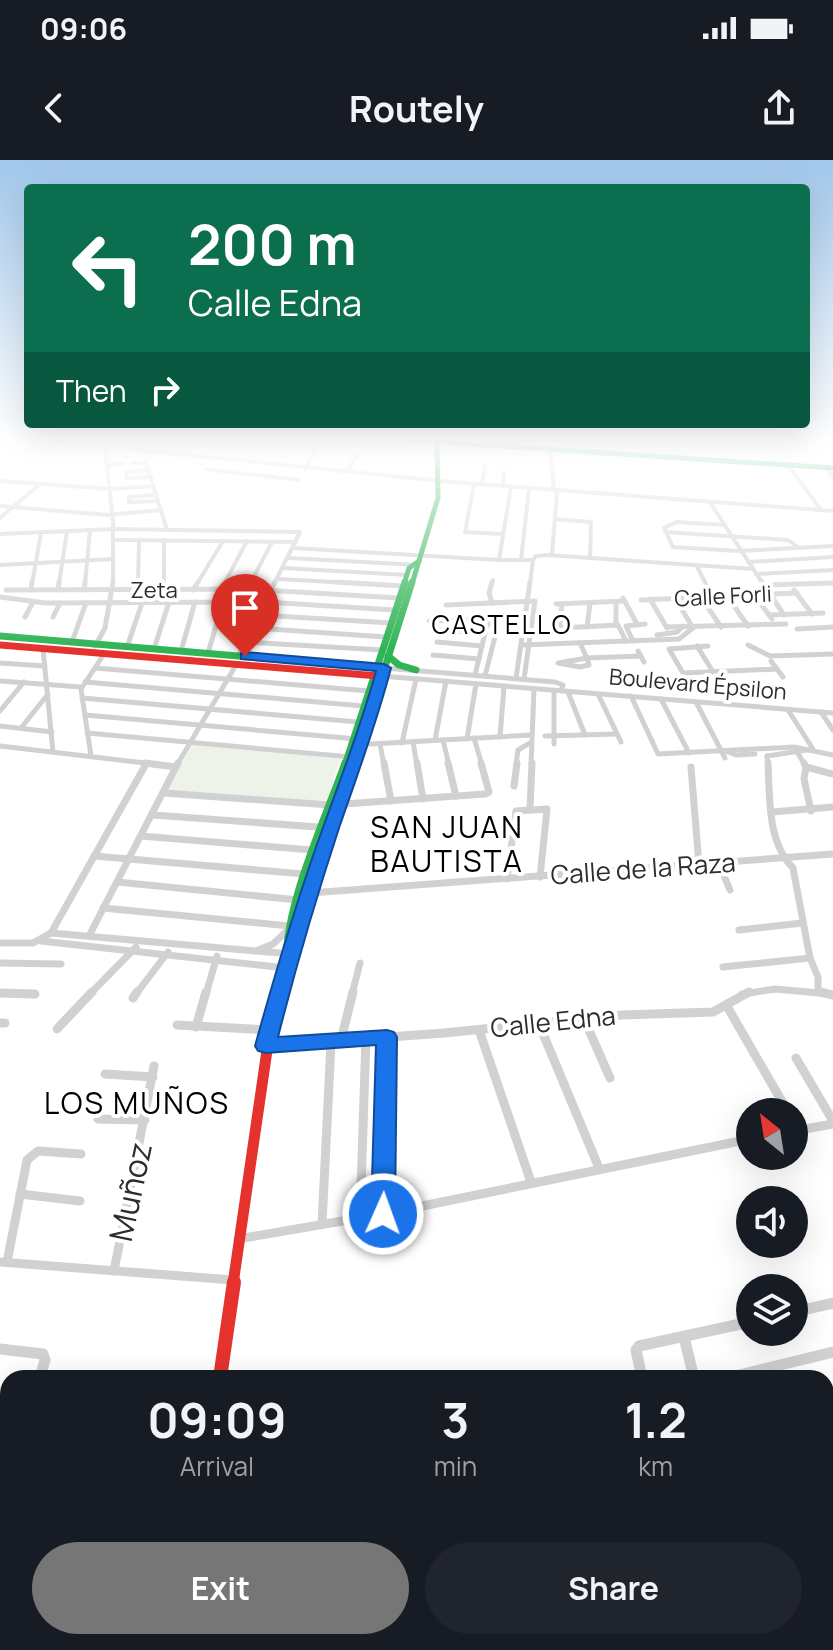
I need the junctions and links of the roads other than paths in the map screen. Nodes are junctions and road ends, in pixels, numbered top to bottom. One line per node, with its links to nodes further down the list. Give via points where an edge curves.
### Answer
1 (49, 510): 13 (street)
2 (113, 510): 13 (street)
3 (161, 510): 13 (street); 18 (street)
4 (432, 510): 46 (main road)
5 (470, 510): 24 (street, via 466,533)
6 (507, 510): 24 (street)
7 (527, 510): 44 (street)
8 (555, 510): 14 (street)
9 (715, 510): 15 (street)
10 (812, 510): 11 (street)
11 (821, 510): 12 (street)
12 (833, 511)
13 (114, 514): 16 (street)
14 (555, 519): 37 (street); 40 (street, via 591,522)
15 (725, 525): 21 (street, via 669,524); 25 (street)
16 (115, 529): 17 (street); 18 (street); 26 (street)
17 (90, 530): 20 (street); 42 (street)
18 (167, 530): 19 (street)
19 (205, 530): 29 (street); 33 (street, via 300,532)
20 (67, 531): 22 (street); 47 (street)
21 (665, 532): 25 (street); 36 (street, via 671,547)
22 (41, 533): 23 (street); 49 (street)
23 (0, 534)
24 (503, 534): 43 (street)
25 (731, 536): 35 (street, via 790,541); 36 (street)
26 (114, 540): 27 (street); 41 (street)
27 (139, 540): 28 (street); 67 (street)
28 (164, 540): 29 (street); 68 (street)
29 (201, 541): 30 (street)
30 (223, 541): 31 (street); 69 (street)
31 (247, 541): 32 (street); 70 (street)
32 (272, 542): 33 (street); 61 (street)
33 (295, 545): 39 (street); 46 (street)
34 (833, 546): 35 (street)
35 (799, 548): 36 (street)
36 (741, 551): 48 (street)
37 (552, 555): 40 (street); 45 (street)
38 (833, 557): 48 (street)
39 (289, 558): 46 (street); 52 (street)
40 (590, 558): 51 (street)
41 (113, 559): 42 (street); 66 (street)
42 (88, 560): 47 (street); 65 (street)
43 (499, 560): 44 (street); 46 (street)
44 (521, 560): 45 (street)
45 (533, 560): 81 (street)
46 (417, 561): 55 (main road); 141 (main road)
47 (62, 562): 49 (street); 64 (street)
48 (748, 562): 54 (street)
49 (37, 564): 50 (street); 63 (street)
50 (0, 565)
51 (696, 565): 54 (street); 59 (street)
52 (284, 568): 55 (street); 56 (street)
53 (833, 570): 54 (street)
54 (754, 572): 58 (street, via 765,585)
55 (407, 575): 60 (main road)
56 (278, 579): 60 (street); 71 (street)
57 (493, 580): 92 (street)
58 (833, 583)
59 (706, 584)
60 (403, 586): 77 (main road)
61 (247, 589): 70 (street, Zeta); 71 (street, Zeta)
62 (6, 590): 63 (street, Zeta)
63 (31, 590): 64 (street, Zeta)
64 (58, 590): 65 (street, Zeta)
65 (84, 590): 66 (street, Zeta)
66 (111, 590): 67 (street, Zeta); 83 (street)
67 (138, 590): 68 (street, Zeta)
68 (164, 590): 69 (street, Zeta)
69 (193, 590): 70 (street, Zeta)
70 (221, 590)
71 (272, 590): 77 (street, Zeta); 87 (street)
72 (770, 594): 73 (street, Calle Forli); 97 (street, Calle Forli, via 794,590); 100 (street)
73 (754, 595): 74 (street, Calle Forli); 99 (street)
74 (727, 596): 75 (street, Calle Forli); 112 (street)
75 (701, 597): 78 (street, Calle Forli); 114 (street)
76 (2, 598): 82 (street)
77 (399, 598): 95 (main road)
78 (675, 598): 79 (street, Calle Forli); 117 (street)
79 (650, 599): 80 (street, Calle Forli); 111 (street, Calle Forli, via 668,629)
80 (641, 600)
81 (526, 601): 92 (street); 103 (street); 127 (street, via 535,601)
82 (33, 602): 89 (street); 101 (street)
83 (110, 602): 90 (street); 91 (street); 138 (street)
84 (169, 602): 85 (street); 91 (street); 137 (street)
85 (195, 602): 86 (street); 139 (street)
86 (223, 602): 87 (street); 140 (street)
87 (266, 602): 95 (street); 98 (street)
88 (616, 602): 93 (street); 106 (street, via 623,599); 109 (street)
89 (60, 603): 90 (street); 102 (street)
90 (86, 603): 124 (street)
91 (142, 603): 133 (street)
92 (492, 603): 94 (street)
93 (590, 603): 113 (street); 113 (street, via 559,604 559,631)
94 (446, 605)
95 (394, 610): 105 (main road)
96 (823, 613): 97 (street)
97 (812, 614): 100 (street)
98 (260, 615): 105 (street); 116 (street)
99 (769, 615): 100 (street); 110 (street)
100 (784, 615)
101 (25, 617)
102 (53, 617)
103 (525, 618): 104 (street); 127 (street)
104 (429, 621)
105 (391, 623): 122 (main road)
106 (637, 624): 107 (street); 123 (street, via 626,626)
107 (645, 624)
108 (786, 624): 110 (street, Calle Forli)
109 (616, 625): 113 (street); 123 (street)
110 (776, 625): 112 (street, Calle Forli)
111 (683, 626): 117 (street, Calle Forli); 121 (street)
112 (748, 626): 114 (street, Calle Forli)
113 (587, 627)
114 (721, 627): 117 (street, Calle Forli)
115 (833, 627): 118 (street)
116 (253, 628): 122 (street); 125 (street)
117 (693, 628): 121 (street)
118 (797, 629)
119 (485, 633): 126 (street, via 438,630); 131 (street); 156 (street, via 488,624 498,625)
120 (0, 636): 124 (main road, Boulevard Épsilon)
121 (680, 636): 123 (street); 134 (street); 135 (street)
122 (386, 637): 141 (main road)
123 (629, 639): 127 (street); 128 (street)
124 (72, 642): 138 (main road, Boulevard Épsilon)
125 (247, 642): 141 (street); 145 (street)
126 (437, 642): 131 (street); 144 (street, via 433,656)
127 (526, 643): 128 (street); 158 (street); 160 (street)
128 (576, 643): 143 (street, via 584,659)
129 (0, 645): 136 (main road, Boulevard Épsilon)
130 (748, 645): 142 (street, via 770,656)
131 (482, 646): 144 (street)
132 (708, 646): 135 (street)
133 (127, 647): 137 (main road, Boulevard Épsilon); 138 (main road, Boulevard Épsilon)
134 (682, 647): 135 (street); 153 (street, via 669,649 681,672)
135 (694, 647): 153 (street)
136 (43, 649): 138 (main road, Boulevard Épsilon); 148 (street)
137 (154, 649): 139 (main road, Boulevard Épsilon)
138 (99, 651): 145 (main road, Boulevard Épsilon); 149 (street)
139 (181, 651): 140 (main road, Boulevard Épsilon)
140 (208, 653): 145 (main road, Boulevard Épsilon)
141 (384, 654): 151 (main road); 152 (main road); 154 (main road)
142 (833, 654)
143 (641, 656)
144 (479, 659): 155 (street)
145 (240, 660): 151 (main road, Boulevard Épsilon); 159 (street)
146 (771, 661): 150 (street)
147 (0, 663): 148 (street)
148 (45, 666): 165 (street)
149 (95, 668): 159 (street); 167 (street)
150 (777, 669): 153 (street); 157 (street)
151 (352, 670): 152 (main road, Boulevard Épsilon); 169 (main road)
152 (379, 672): 154 (street, Boulevard Épsilon); 169 (main road); 204 (main road)
153 (713, 672)
154 (416, 674): 155 (street, Boulevard Épsilon); 161 (street, Boulevard Épsilon); 205 (street)
155 (472, 675): 156 (street, Boulevard Épsilon); 161 (street, Boulevard Épsilon, via 428,673)
156 (485, 676): 158 (street, Boulevard Épsilon)
157 (783, 677)
158 (516, 678): 160 (street, Boulevard Épsilon)
159 (227, 679): 169 (street); 173 (street)
160 (524, 679): 171 (street, Boulevard Épsilon, via 561,683)
161 (424, 680): 163 (street, Boulevard Épsilon)
162 (0, 681): 164 (street)
163 (446, 681): 166 (street, Boulevard Épsilon); 200 (street)
164 (24, 682): 165 (street); 182 (street)
165 (47, 684): 167 (street); 172 (street)
166 (476, 684): 168 (street, Boulevard Épsilon); 198 (street)
167 (83, 685): 173 (street); 176 (street)
168 (504, 686): 170 (street, Boulevard Épsilon); 197 (street)
169 (369, 689): 179 (main road)
170 (534, 689): 171 (street, Boulevard Épsilon); 194 (street)
171 (561, 691): 174 (street, Boulevard Épsilon); 195 (street); 196 (street)
172 (48, 694): 189 (street); 191 (street)
173 (219, 694): 179 (street); 180 (street)
174 (598, 694): 175 (street, Boulevard Épsilon); 193 (street)
175 (631, 696): 177 (street, Boulevard Épsilon); 213 (street, via 656,753)
176 (82, 698): 180 (street); 185 (street)
177 (661, 699): 178 (street, Boulevard Épsilon); 213 (street)
178 (696, 702): 181 (street, Boulevard Épsilon); 214 (street)
179 (363, 706): 186 (main road)
180 (210, 710): 186 (street); 187 (street)
181 (788, 710): 183 (street, Boulevard Épsilon); 210 (street)
182 (0, 711)
183 (821, 712): 184 (street, Boulevard Épsilon); 190 (street)
184 (833, 713)
185 (85, 715): 187 (street); 192 (street)
186 (358, 722): 199 (main road)
187 (200, 725): 199 (street); 201 (street)
188 (0, 726): 189 (street)
189 (21, 728): 191 (street)
190 (833, 730)
191 (52, 732): 211 (street)
192 (87, 733): 201 (street); 217 (street)
193 (616, 734): 196 (street); 203 (street)
194 (532, 735): 197 (street); 206 (street)
195 (549, 735): 196 (street); 208 (street)
196 (585, 735)
197 (500, 737): 198 (street)
198 (470, 738): 200 (street); 226 (street, via 489,792)
199 (352, 739): 204 (street); 218 (main road)
200 (439, 740): 202 (street); 226 (street)
201 (190, 742): 218 (street); 220 (street)
202 (413, 742): 205 (street); 227 (street)
203 (621, 742)
204 (363, 743): 207 (street); 218 (main road)
205 (402, 743): 207 (street)
206 (530, 743): 224 (street, via 518,750); 231 (street)
207 (380, 744): 228 (street)
208 (554, 744)
209 (0, 746): 211 (street)
210 (813, 749): 212 (street); 215 (street); 216 (street)
211 (53, 752): 217 (street)
212 (797, 752): 215 (street); 222 (street)
213 (689, 753): 214 (street)
214 (724, 753): 215 (street)
215 (762, 753): 233 (street)
216 (833, 755)
217 (91, 756): 219 (street)
218 (352, 757): 229 (main road)
219 (146, 764): 220 (street); 239 (street)
220 (176, 767): 225 (street)
221 (691, 767): 243 (street)
222 (806, 767): 223 (street); 232 (street)
223 (833, 774)
224 (514, 786)
225 (164, 793): 229 (street); 234 (street)
226 (456, 796): 227 (street)
227 (423, 799): 228 (street)
228 (391, 801): 229 (street)
229 (335, 804): 235 (main road)
230 (833, 807): 232 (street)
231 (530, 808): 245 (street, via 547,809); 246 (street, via 516,811)
232 (811, 811): 233 (street)
233 (772, 812): 240 (street)
234 (153, 815): 235 (street); 236 (street)
235 (327, 828): 237 (main road)
236 (141, 836): 237 (street); 241 (street)
237 (320, 851): 244 (main road)
238 (833, 854): 240 (street, Calle de la Raza)
239 (94, 856): 241 (street); 254 (street)
240 (783, 858): 242 (street, Calle de la Raza); 251 (street, via 793,868)
241 (128, 859): 244 (street); 247 (street)
242 (719, 864): 243 (street, Calle de la Raza); 248 (street)
243 (699, 865): 245 (street, Calle de la Raza)
244 (312, 875): 249 (main road)
245 (540, 877): 246 (street, Calle de la Raza)
246 (507, 879): 249 (street, Calle de la Raza)
247 (117, 882): 249 (street, Calle de la Raza); 250 (street)
248 (730, 890)
249 (306, 898): 252 (main road)
250 (103, 908): 252 (street); 255 (street)
251 (802, 923): 253 (street); 264 (street)
252 (294, 927): 261 (street); 265 (main road)
253 (739, 930)
254 (51, 933): 255 (street); 256 (street)
255 (89, 936): 257 (street)
256 (41, 941): 258 (street); 260 (street)
257 (141, 942): 259 (street); 260 (street)
258 (0, 943)
259 (174, 945): 262 (street); 263 (street)
260 (133, 949): 262 (street); 280 (street)
261 (254, 952): 263 (street); 265 (street)
262 (168, 953): 263 (street); 274 (street)
263 (217, 954): 265 (street); 279 (street)
264 (810, 958): 269 (street); 270 (street)
265 (288, 960): 281 (main road)
266 (0, 963): 268 (street)
267 (360, 963): 285 (street)
268 (61, 964)
269 (723, 967)
270 (818, 991): 273 (street, Calle Edna); 275 (street, Calle Edna, via 751,992 735,998)
271 (0, 993): 272 (street)
272 (35, 994)
273 (833, 995)
274 (133, 998)
275 (728, 1008): 276 (street, Calle Edna); 290 (street)
276 (585, 1021): 277 (street, Calle Edna); 289 (street)
277 (539, 1024): 282 (street, Calle Edna); 297 (street)
278 (177, 1025): 279 (street)
279 (196, 1027): 281 (street)
280 (57, 1029)
281 (270, 1030): 286 (main road)
282 (479, 1030): 283 (street, Calle Edna); 298 (street)
283 (387, 1037): 284 (street, Calle Edna); 301 (street)
284 (366, 1038): 285 (street, Calle Edna); 302 (street)
285 (336, 1041): 286 (street, Calle Edna); 303 (street)
286 (266, 1046): 304 (main road)
287 (796, 1058): 293 (street)
288 (105, 1074): 292 (street, Muñoz, via 154,1072)
289 (610, 1078)
290 (780, 1098)
291 (98, 1119): 292 (street)
292 (145, 1120): 306 (street, Muñoz)
293 (833, 1122): 294 (street)
294 (808, 1125)
295 (736, 1142): 297 (street)
296 (81, 1154): 299 (street, via 31,1154)
297 (599, 1168): 298 (street)
298 (531, 1182): 301 (street)
299 (20, 1194): 300 (street); 305 (street)
300 (80, 1201)
301 (383, 1214): 302 (street)
302 (360, 1218): 303 (street)
303 (322, 1224): 304 (street)
304 (238, 1239): 307 (main road)
305 (3, 1262): 306 (street)
306 (114, 1271): 307 (street)
307 (233, 1280): 315 (main road)
308 (833, 1303): 309 (street)
309 (808, 1309)
310 (736, 1325): 311 (street)
311 (684, 1337): 316 (street, via 639,1346); 317 (street)
312 (0, 1349): 314 (street, via 43,1354)
313 (833, 1352): 318 (street)
314 (41, 1370)
315 (221, 1370)
316 (640, 1370)
317 (692, 1370)
318 (760, 1370)

